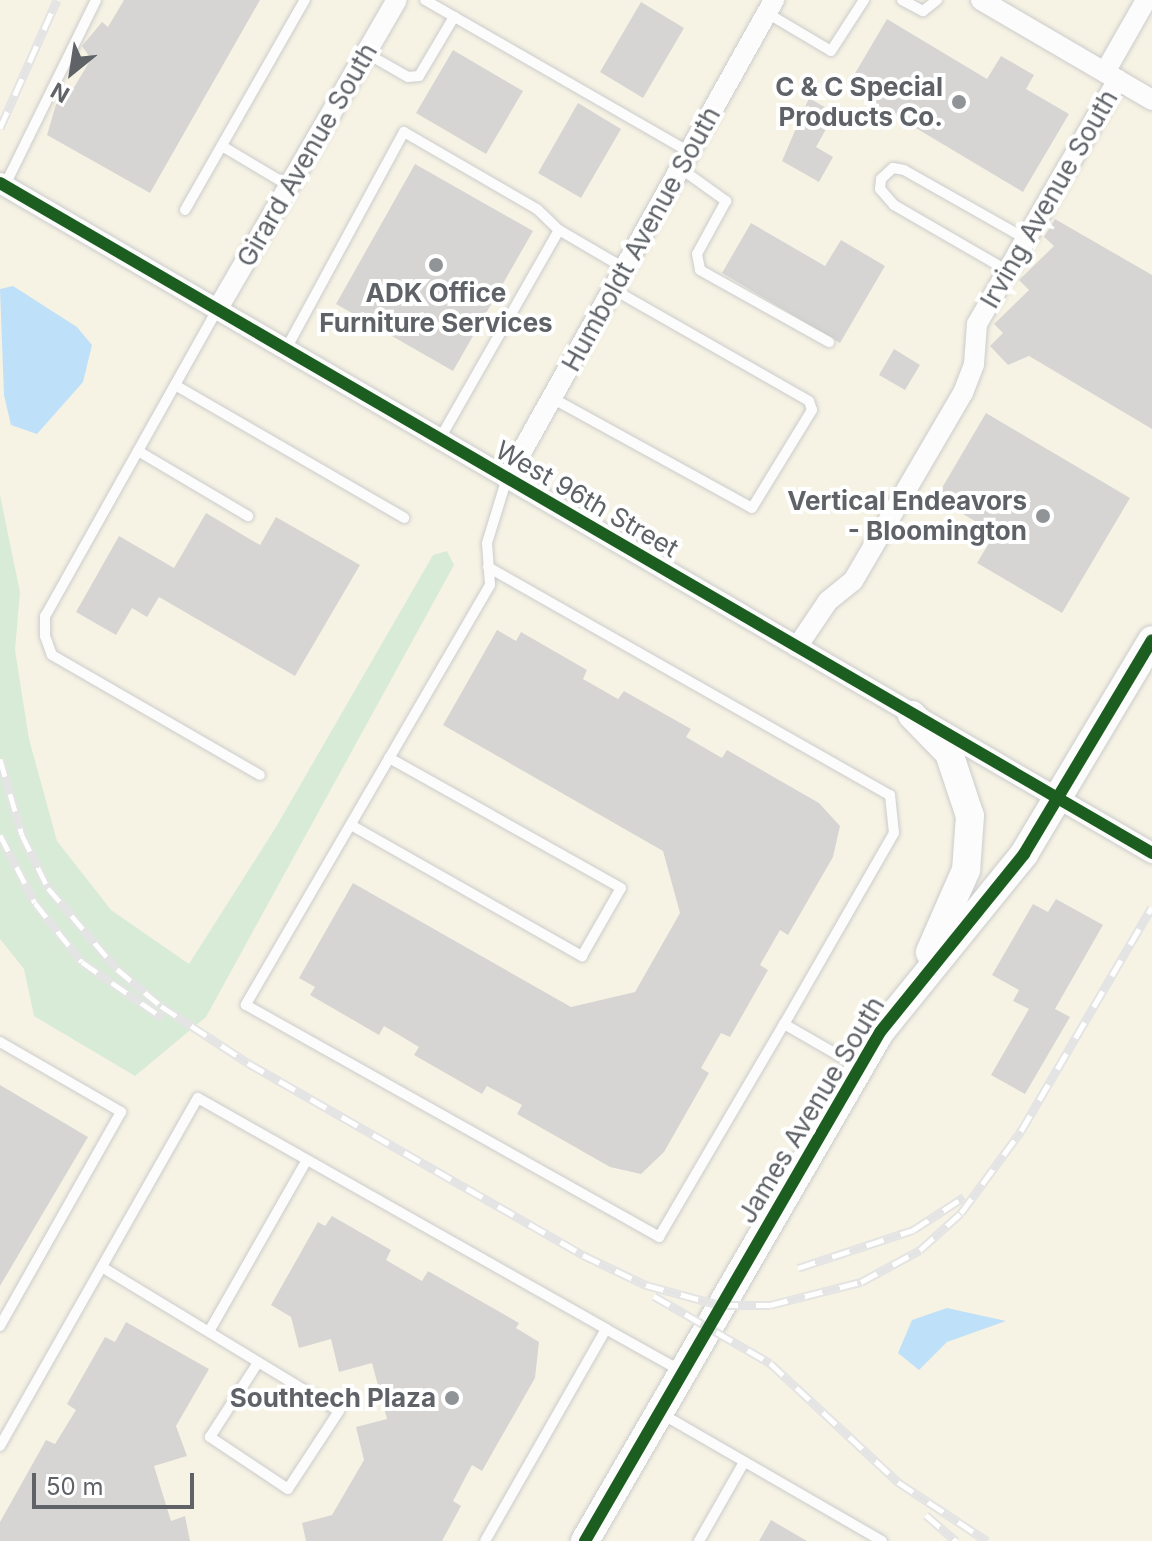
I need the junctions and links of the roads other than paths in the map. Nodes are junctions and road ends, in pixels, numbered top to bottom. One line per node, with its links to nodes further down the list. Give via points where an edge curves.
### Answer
1 (96, 0): 17 (lane)
2 (305, 0): 15 (lane)
3 (397, 0): 12 (street, Girard Avenue South)
4 (425, 0): 11 (lane)
5 (864, 0): 10 (lane, via 831,51)
6 (902, 0): 7 (lane, via 923,11)
7 (937, 0)
8 (981, 0): 13 (street)
9 (1146, 0): 13 (street, Irving Avenue South)
10 (770, 6): 16 (street, Humboldt Avenue South)
11 (454, 17): 12 (lane, via 419,76 408,77); 16 (lane)
12 (366, 53): 18 (street, Girard Avenue South)
13 (1112, 76): 14 (street); 21 (street, Irving Avenue South)
14 (1152, 100)
15 (222, 146): 18 (lane); 19 (lane)
16 (685, 160): 22 (street, Humboldt Avenue South); 26 (lane, via 726,201 697,254 700,270)
17 (2, 184): 25 (street, West 96th Street)
18 (289, 186): 25 (street, Girard Avenue South)
19 (185, 210)
20 (559, 230): 22 (lane); 27 (lane, via 537,209 404,132); 30 (lane)
21 (1026, 239): 23 (street, Irving Avenue South); 23 (lane, via 904,170 893,168 881,179 880,189 894,205)
22 (624, 268): 24 (street, Humboldt Avenue South)
23 (1008, 271): 37 (street, Irving Avenue South, via 977,324 974,364 963,393 853,581 828,601)
24 (613, 289): 29 (street, Humboldt Avenue South); 29 (lane, via 809,401 812,410 752,508)
25 (217, 310): 27 (street, West 96th Street); 28 (lane)
26 (829, 342)
27 (286, 349): 30 (street, West 96th Street)
28 (175, 385): 31 (lane); 34 (lane)
29 (552, 398): 32 (street, Humboldt Avenue South)
30 (440, 439): 32 (street, West 96th Street)
31 (138, 451): 33 (lane); 40 (lane, via 45,616 52,655)
32 (507, 478): 35 (lane, via 487,543); 37 (street, West 96th Street)
33 (248, 516)
34 (404, 518)
35 (488, 567): 39 (lane, via 490,585); 45 (lane, via 890,795 894,833)
36 (1152, 640): 41 (street, James Avenue South)
37 (797, 647): 38 (street, West 96th Street)
38 (912, 715): 41 (street, West 96th Street); 44 (street, via 949,753 970,816 966,870)
39 (389, 758): 42 (lane); 42 (lane, via 621,888 582,956)
40 (260, 775)
41 (1060, 800): 43 (street, West 96th Street); 44 (street, James Avenue South, via 1024,854)
42 (351, 825): 45 (lane, via 246,1005 659,1237)
43 (1152, 853)
44 (918, 980): 47 (street, James Avenue South)
45 (784, 1024): 47 (lane)
46 (0, 1042): 50 (lane, via 121,1112)
47 (859, 1067): 54 (street, James Avenue South)
48 (307, 1160): 49 (lane, via 198,1098); 51 (lane); 52 (lane)
49 (102, 1267): 51 (lane); 56 (lane)
50 (0, 1326)
51 (211, 1328): 53 (lane)
52 (606, 1329): 54 (lane); 58 (lane)
53 (257, 1364): 53 (lane, via 339,1411 288,1489 210,1437)
54 (683, 1372): 55 (street, James Avenue South)
55 (659, 1413): 57 (lane); 59 (street, James Avenue South)
56 (0, 1446)
57 (744, 1462): 60 (lane); 61 (lane)
58 (485, 1541)
59 (585, 1541)
60 (699, 1541)
61 (882, 1541)

